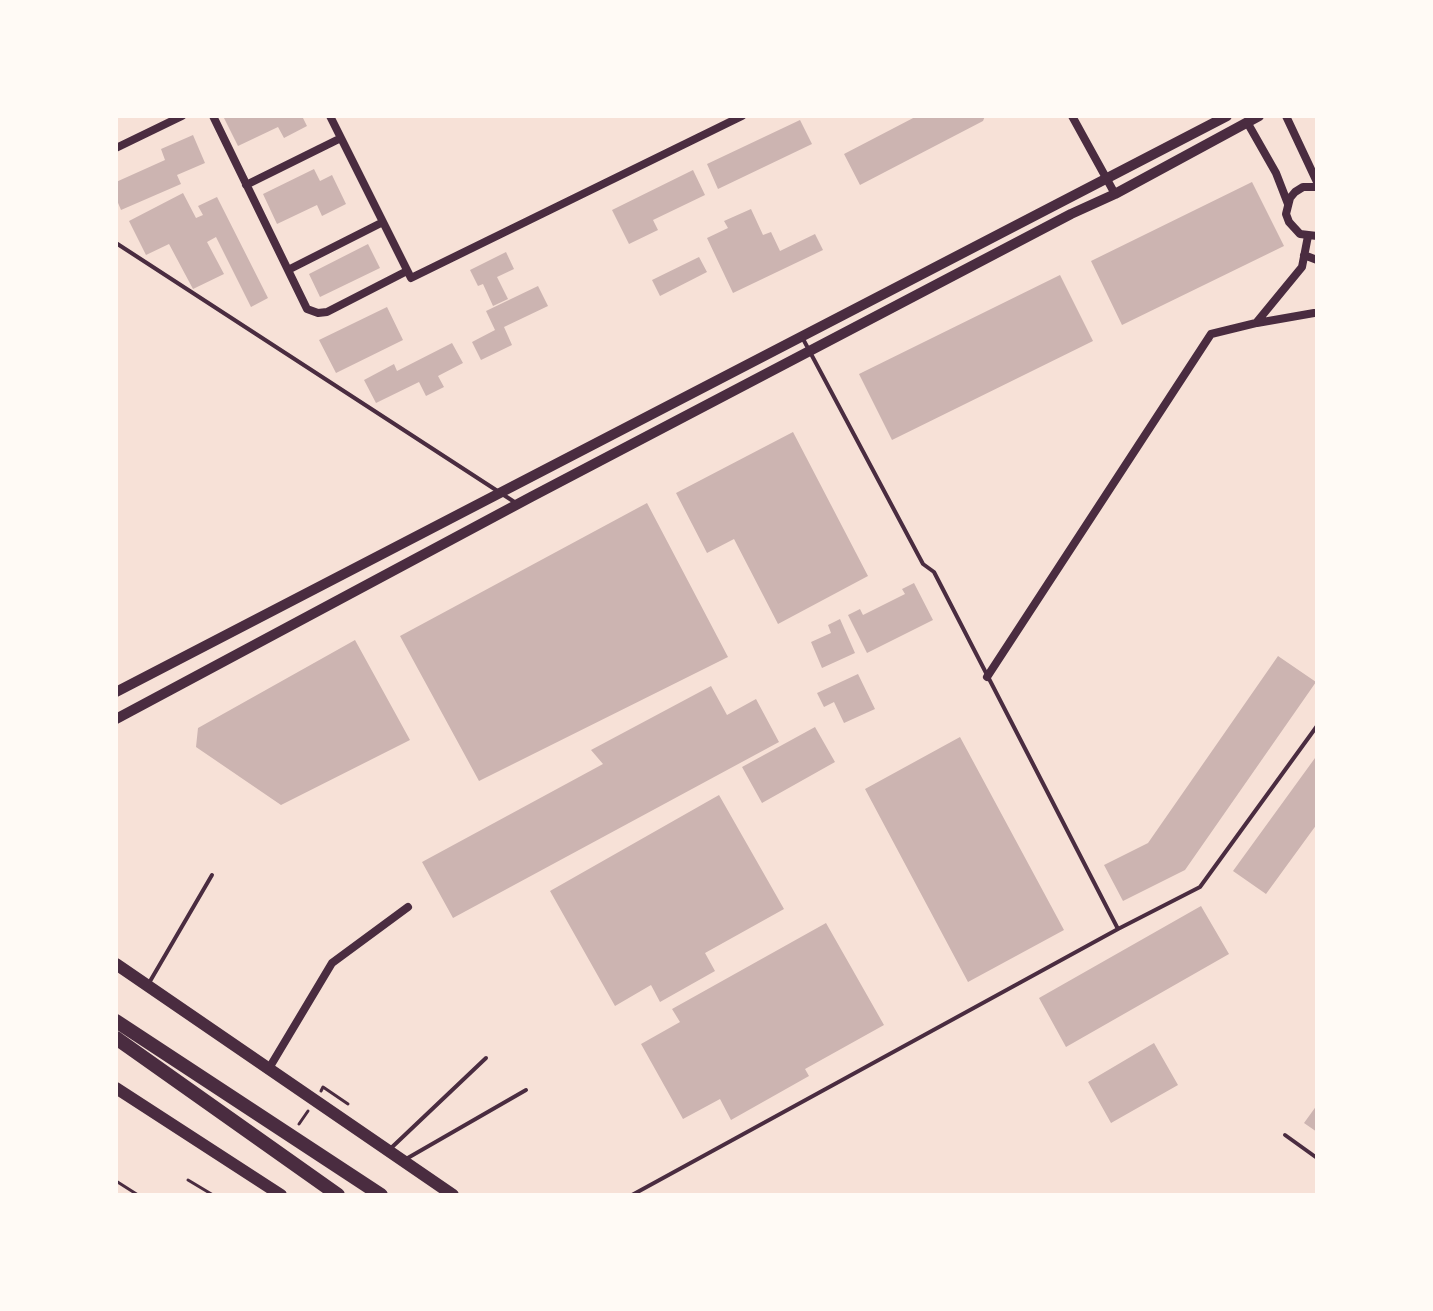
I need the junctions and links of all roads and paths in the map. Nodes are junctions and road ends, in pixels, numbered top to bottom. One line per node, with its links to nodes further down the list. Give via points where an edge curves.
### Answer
1 (182, 116): 11 (street)
2 (213, 116): 14 (street)
3 (330, 116): 10 (street)
4 (742, 116): 23 (street, via 411,278)
5 (1072, 116): 12 (street)
6 (1227, 116): 12 (street)
7 (1259, 116): 9 (street)
8 (1286, 116): 13 (street)
9 (1247, 122): 15 (street); 16 (street)
10 (341, 138): 14 (street); 17 (street)
11 (116, 148)
12 (1107, 178): 15 (street); 26 (street)
13 (1317, 184): 16 (street, via 1295,192)
14 (246, 185): 22 (street)
15 (1115, 194): 27 (street)
16 (1288, 204): 18 (street, via 1289,222 1300,234)
17 (383, 222): 22 (street); 23 (street)
18 (1312, 236): 20 (street)
19 (116, 243): 28 (lane)
20 (1304, 255): 21 (street); 25 (street, via 1302,267)
21 (1317, 260)
22 (288, 270): 23 (street, via 307,309 318,313)
23 (407, 271)
24 (1314, 313): 25 (street)
25 (1256, 323): 30 (street, via 1211,334)
26 (801, 336): 27 (lane); 28 (street)
27 (810, 352): 29 (street); 30 (lane)
28 (499, 492): 29 (lane); 31 (street)
29 (518, 504): 32 (street)
30 (987, 677): 36 (lane)
31 (116, 692)
32 (116, 719)
33 (1317, 726): 36 (lane, via 1200,887)
34 (212, 875): 38 (lane)
35 (408, 907): 42 (street, via 332,963)
36 (1118, 929): 59 (lane)
37 (116, 964): 38 (main road)
38 (148, 984): 42 (main road)
39 (116, 1021): 57 (highway)
40 (116, 1038): 56 (highway)
41 (486, 1058): 48 (lane)
42 (268, 1070): 48 (main road)
43 (323, 1087): 46 (path)
44 (116, 1088): 55 (main road)
45 (526, 1090): 50 (lane)
46 (348, 1104)
47 (1285, 1135): 49 (lane)
48 (389, 1150): 50 (main road)
49 (1317, 1158)
50 (403, 1160): 58 (main road)
51 (188, 1180): 54 (path)
52 (116, 1181): 53 (path)
53 (138, 1195)
54 (213, 1195)
55 (281, 1195)
56 (338, 1195)
57 (381, 1195)
58 (453, 1195)
59 (632, 1195)

